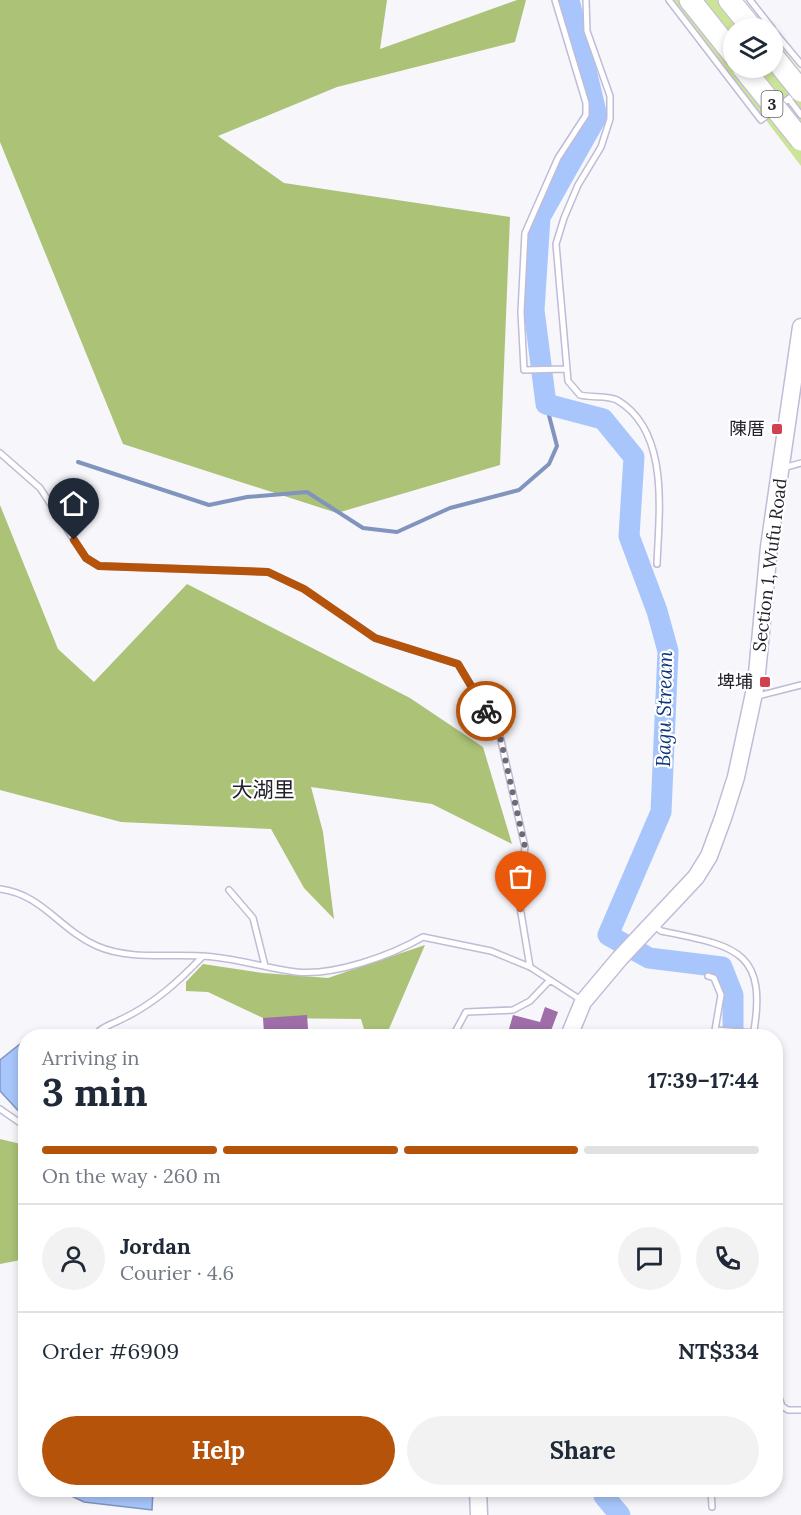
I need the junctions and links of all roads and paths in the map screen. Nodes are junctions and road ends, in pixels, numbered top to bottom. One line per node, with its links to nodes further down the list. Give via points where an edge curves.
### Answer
1 (555, 0): 19 (lane, via 586,103 586,115 548,178 525,233 521,312 524,370)
2 (586, 0): 23 (lane, via 587,31 610,96 610,119 600,147 578,185 556,244 568,381 580,395 615,399 643,425 654,449 659,505)
3 (669, 0): 14 (lane, via 761,120)
4 (690, 0): 9 (highway)
5 (729, 0): 7 (highway)
6 (750, 0): 8 (lane)
7 (744, 18)
8 (764, 18)
9 (723, 41)
10 (783, 42): 11 (lane)
11 (801, 64)
12 (783, 72): 14 (highway, 3, bridge)
13 (752, 78): 16 (highway, 3, bridge)
14 (797, 93): 15 (lane)
15 (801, 115)
16 (801, 140)
17 (801, 327): 18 (main road, Section 1, Wufu Road)
18 (799, 356): 22 (main road, Section 1, Wufu Road)
19 (566, 369)
20 (0, 453): 31 (lane, via 40,488 86,558 99,566 268,572 304,589 375,638 458,664 499,732 525,847 518,895)
21 (801, 463): 22 (lane)
22 (782, 469): 25 (main road, Section 1, Wufu Road, via 769,547)
23 (657, 564)
24 (801, 685): 25 (lane)
25 (753, 697): 28 (main road, Section 1, Wufu Road, via 736,777 709,856 696,877)
26 (0, 889): 29 (lane, via 28,896 71,933 98,947 130,954)
27 (230, 890): 30 (lane, via 253,918)
28 (653, 925): 34 (main road, Section 1, Wufu Road); 39 (lane, via 661,931 718,942 746,962 758,990)
29 (203, 956): 30 (lane); 35 (lane, via 184,977 149,1004)
30 (266, 966): 31 (lane, via 319,973 404,948 423,937 491,951)
31 (530, 967): 33 (lane)
32 (708, 976): 38 (lane, via 714,978 721,995)
33 (550, 980): 34 (lane); 36 (lane, via 530,1001 513,1010 466,1012)
34 (583, 1002): 37 (main road, Section 1, Wufu Road)
35 (103, 1029)
36 (457, 1029)
37 (572, 1029)
38 (716, 1029)
39 (754, 1029)
40 (0, 1108): 41 (lane)
41 (18, 1121)
42 (783, 1407): 43 (lane)
43 (801, 1410)
44 (478, 1497): 47 (main road)
45 (711, 1497): 46 (lane)
46 (712, 1507)
47 (479, 1515)

